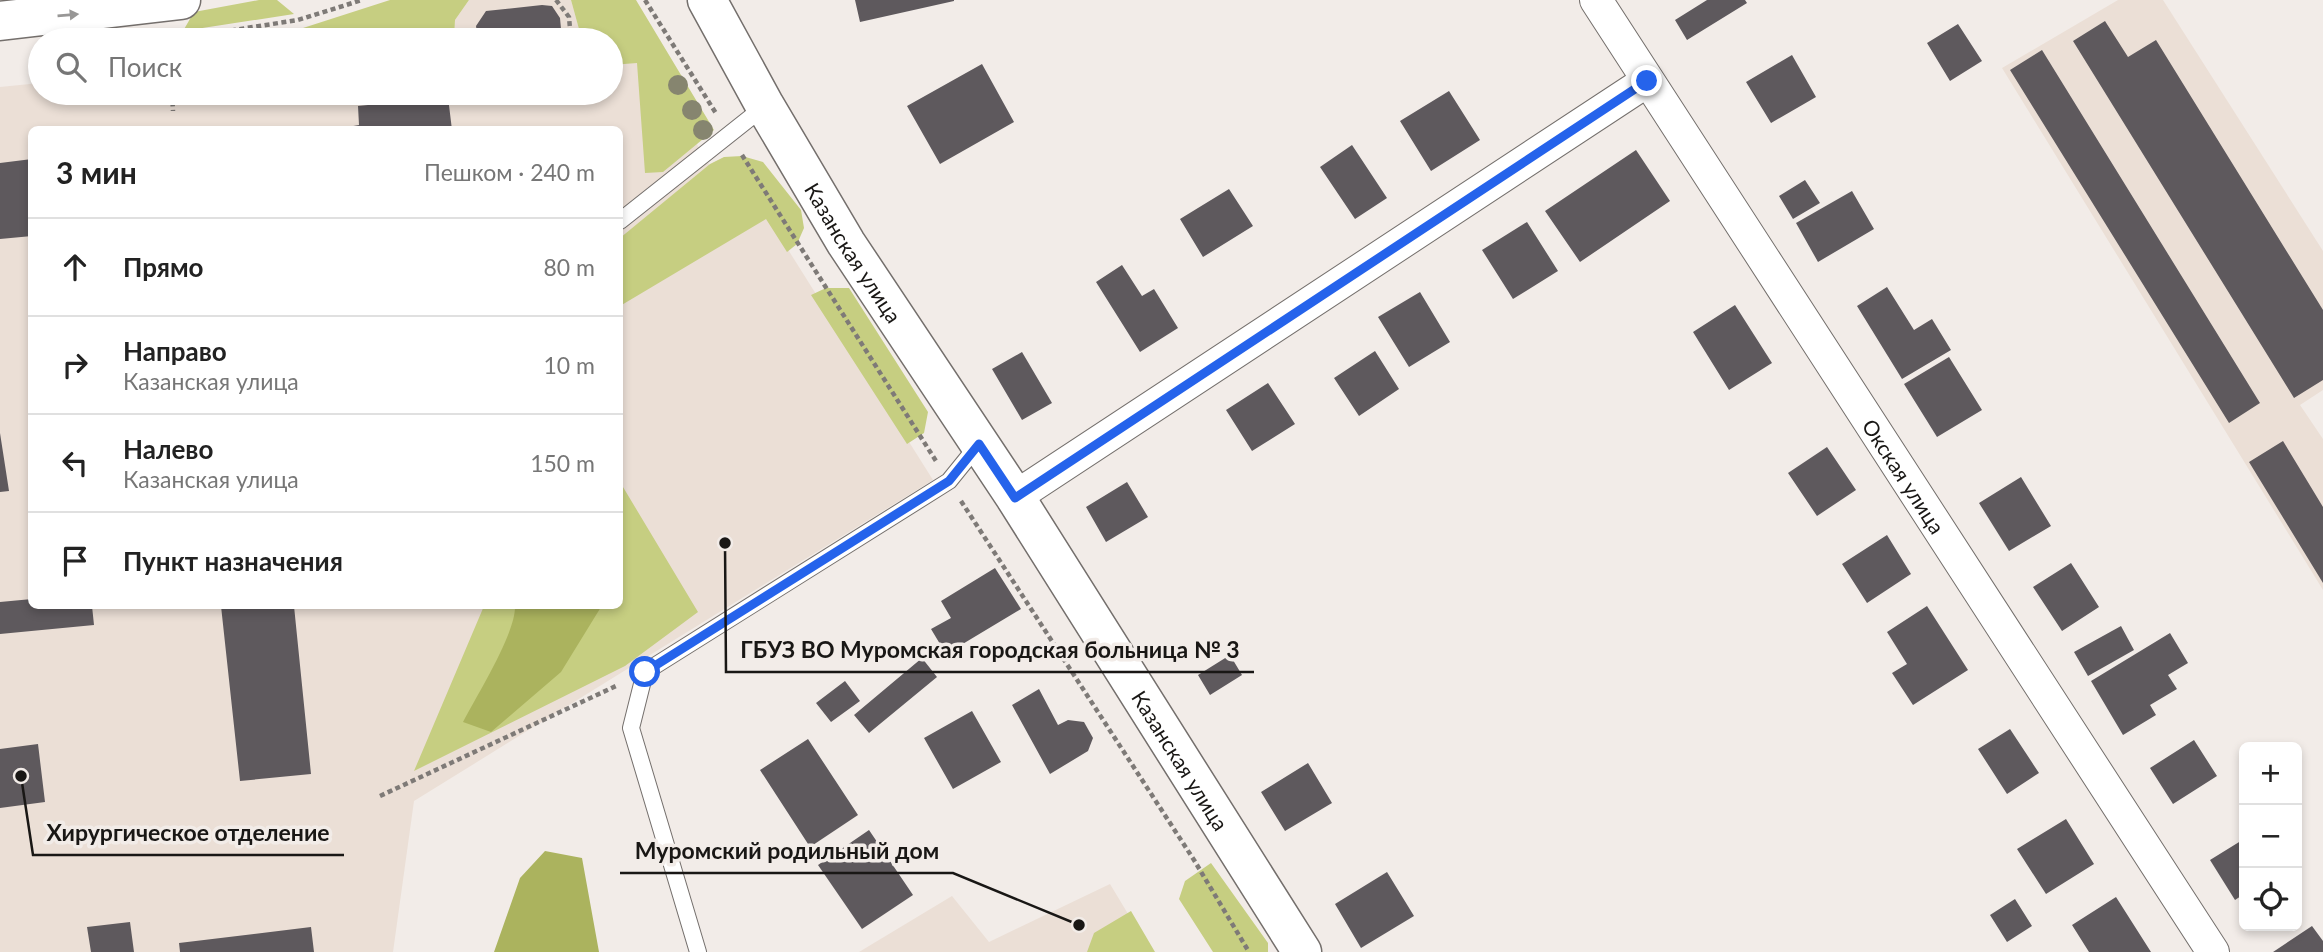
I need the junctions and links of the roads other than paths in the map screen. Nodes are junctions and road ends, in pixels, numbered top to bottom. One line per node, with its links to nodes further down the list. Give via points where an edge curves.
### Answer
1 (181, 0): 4 (street, one-way to 1)
2 (707, 0): 6 (street, Казанская улица)
3 (1596, 0): 5 (street, Окская улица)
4 (0, 21)
5 (1647, 81): 9 (street); 12 (street, Окская улица)
6 (765, 106): 7 (lane); 8 (street, Казанская улица, via 846,243)
7 (623, 218)
8 (979, 444): 9 (street, Казанская улица); 10 (lane, via 949,481 645,672 631,728)
9 (1015, 498): 11 (street, Казанская улица)
10 (698, 952)
11 (1303, 952)
12 (2213, 952)

